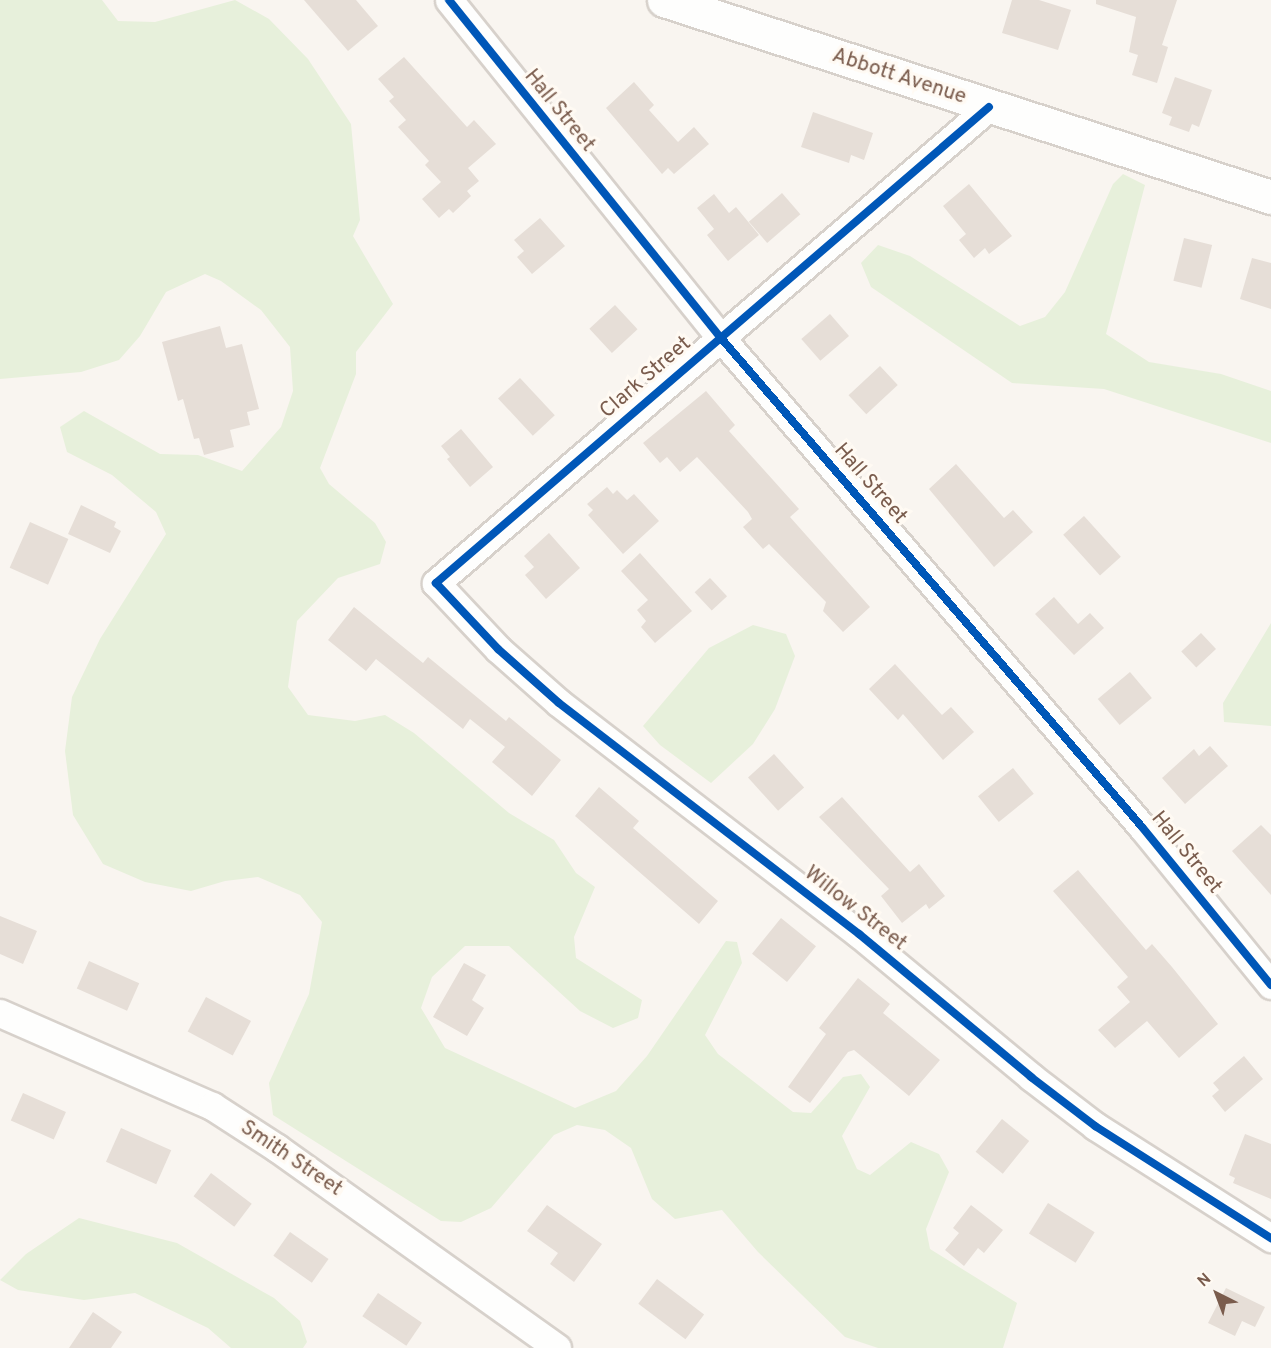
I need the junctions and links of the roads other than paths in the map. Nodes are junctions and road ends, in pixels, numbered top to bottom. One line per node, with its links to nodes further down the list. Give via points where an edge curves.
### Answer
1 (449, 0): 5 (street, Hall Street)
2 (664, 0): 3 (street, Abbott Avenue)
3 (988, 107): 4 (street, Abbott Avenue); 5 (street, Clark Street)
4 (1271, 197)
5 (721, 338): 6 (street, Clark Street); 7 (street, Hall Street, via 1142,827)
6 (436, 583): 9 (street, Willow Street, via 498,650 559,703 859,934 1031,1077 1095,1126)
7 (1271, 985)
8 (0, 1013): 10 (street, Smith Street, via 212,1106 278,1148)
9 (1271, 1238)
10 (557, 1348)

